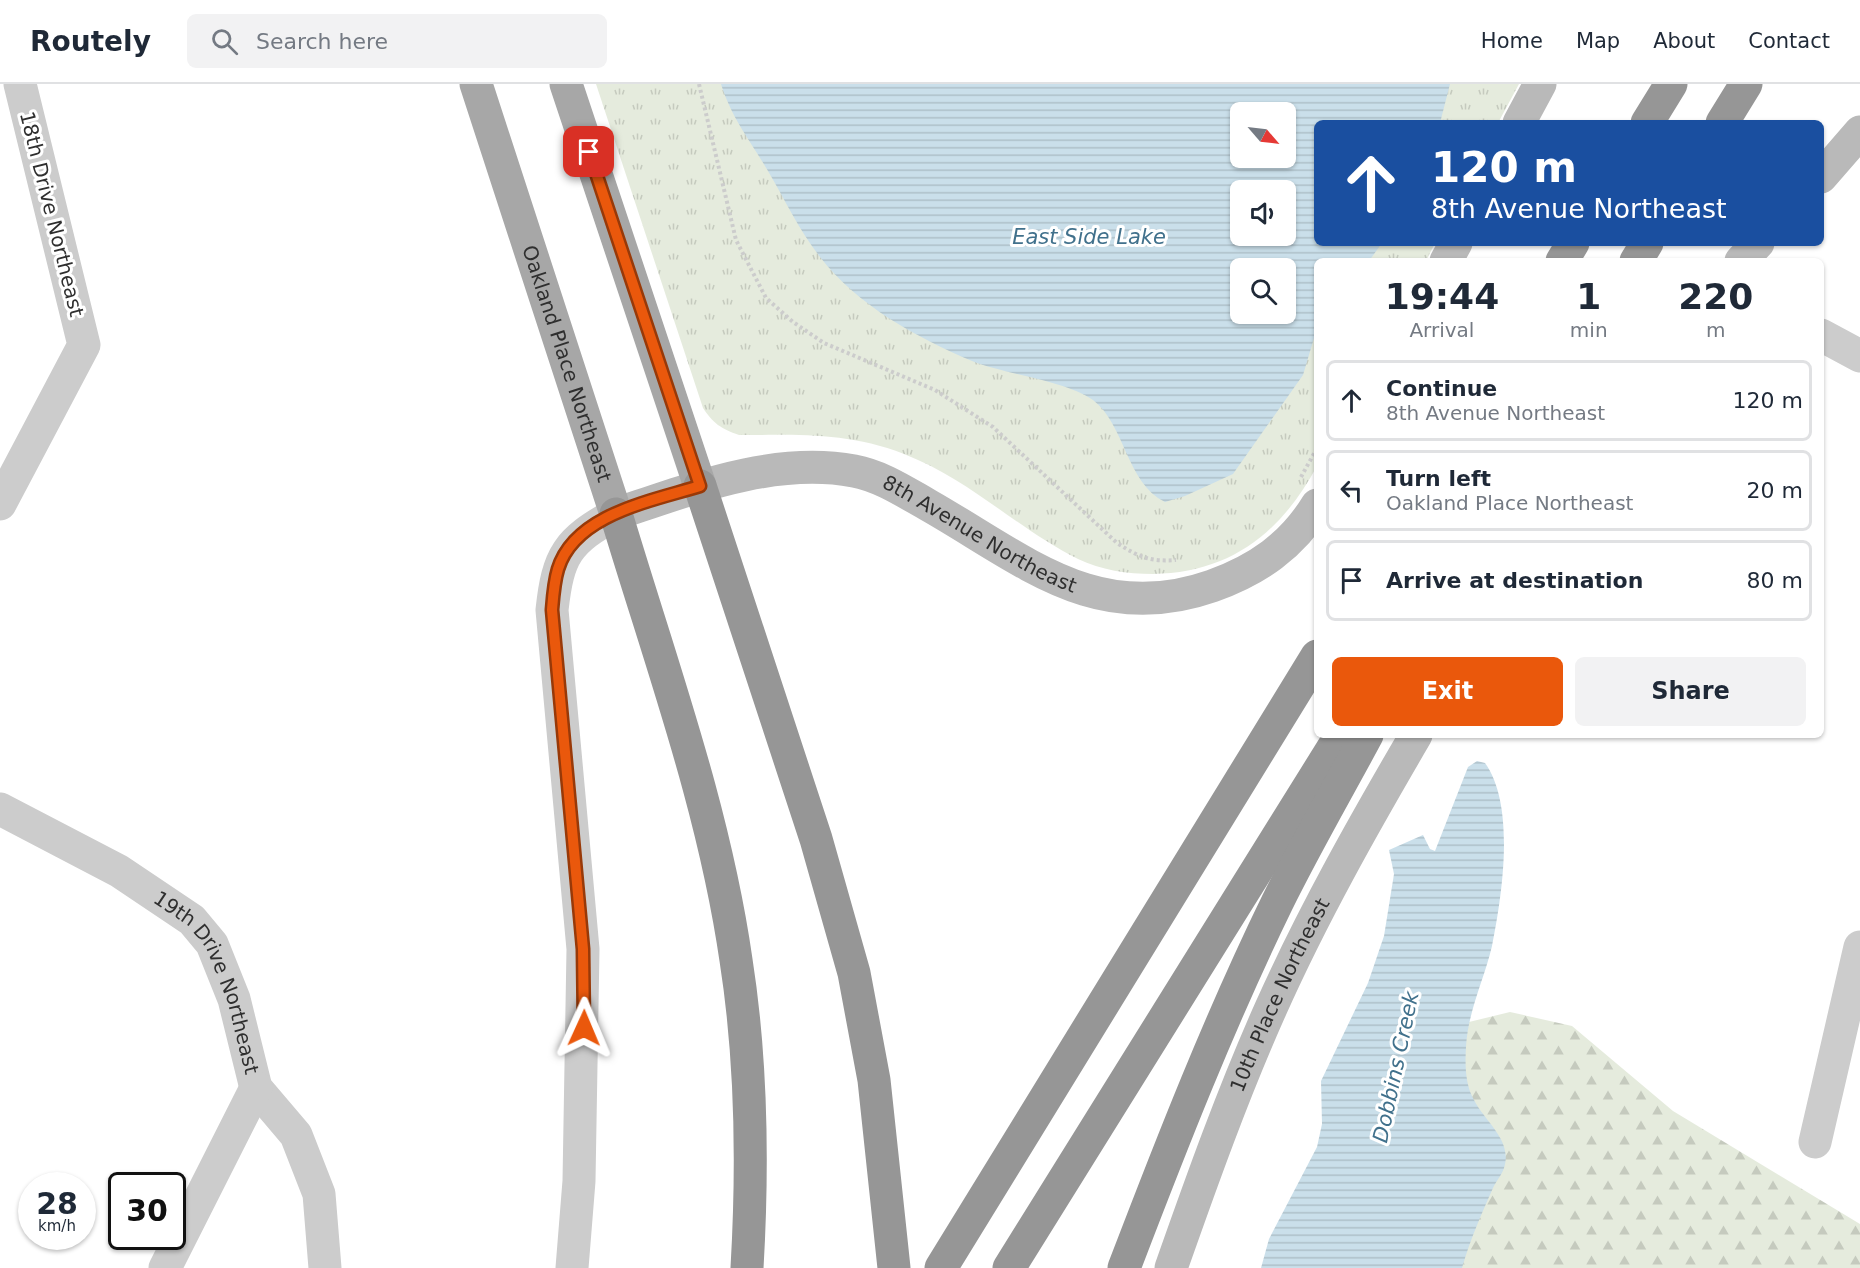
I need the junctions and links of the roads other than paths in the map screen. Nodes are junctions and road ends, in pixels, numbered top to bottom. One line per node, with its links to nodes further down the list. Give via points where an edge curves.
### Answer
1 (20, 84): 18 (street, 18th Drive Northeast, via 84,345)
2 (476, 84): 19 (main road, Oakland Place Northeast)
3 (566, 84): 16 (main road)
4 (1540, 84): 7 (street)
5 (1671, 84): 8 (highway)
6 (1746, 84): 9 (highway)
7 (1521, 120)
8 (1649, 120)
9 (1724, 120)
10 (1860, 132): 11 (street)
11 (1824, 174)
12 (1755, 246): 13 (street)
13 (1744, 258)
14 (1824, 337): 15 (street)
15 (1860, 356)
16 (700, 486): 17 (street, 8th Avenue Northeast, via 808,467 857,472 903,490 1038,571 1077,588 1117,598 1159,599 1197,591 1264,562 1287,544); 19 (street, 8th Avenue Northeast); 32 (highway, via 836,907 874,1080)
17 (1306, 495)
18 (0, 504)
19 (616, 514): 30 (street, via 586,530 569,548 558,567 552,610 583,949 579,1181); 31 (highway, via 705,806 736,960 745,1032 752,1174)
20 (1314, 661): 33 (highway)
21 (1339, 738): 34 (highway)
22 (1365, 738): 35 (highway, via 1277,902 1237,988)
23 (1414, 738): 36 (street, 10th Place Northeast, via 1317,911 1271,1008 1219,1132)
24 (0, 809): 26 (street, 19th Drive Northeast, via 119,871 192,920 212,944 234,999)
25 (1860, 947): 27 (street)
26 (256, 1088): 28 (street); 29 (street, 19th Drive Northeast, via 296,1135 319,1194)
27 (1815, 1142)
28 (165, 1268)
29 (325, 1268)
30 (572, 1268)
31 (747, 1268)
32 (894, 1268)
33 (941, 1268)
34 (1009, 1268)
35 (1124, 1268)
36 (1171, 1268)

